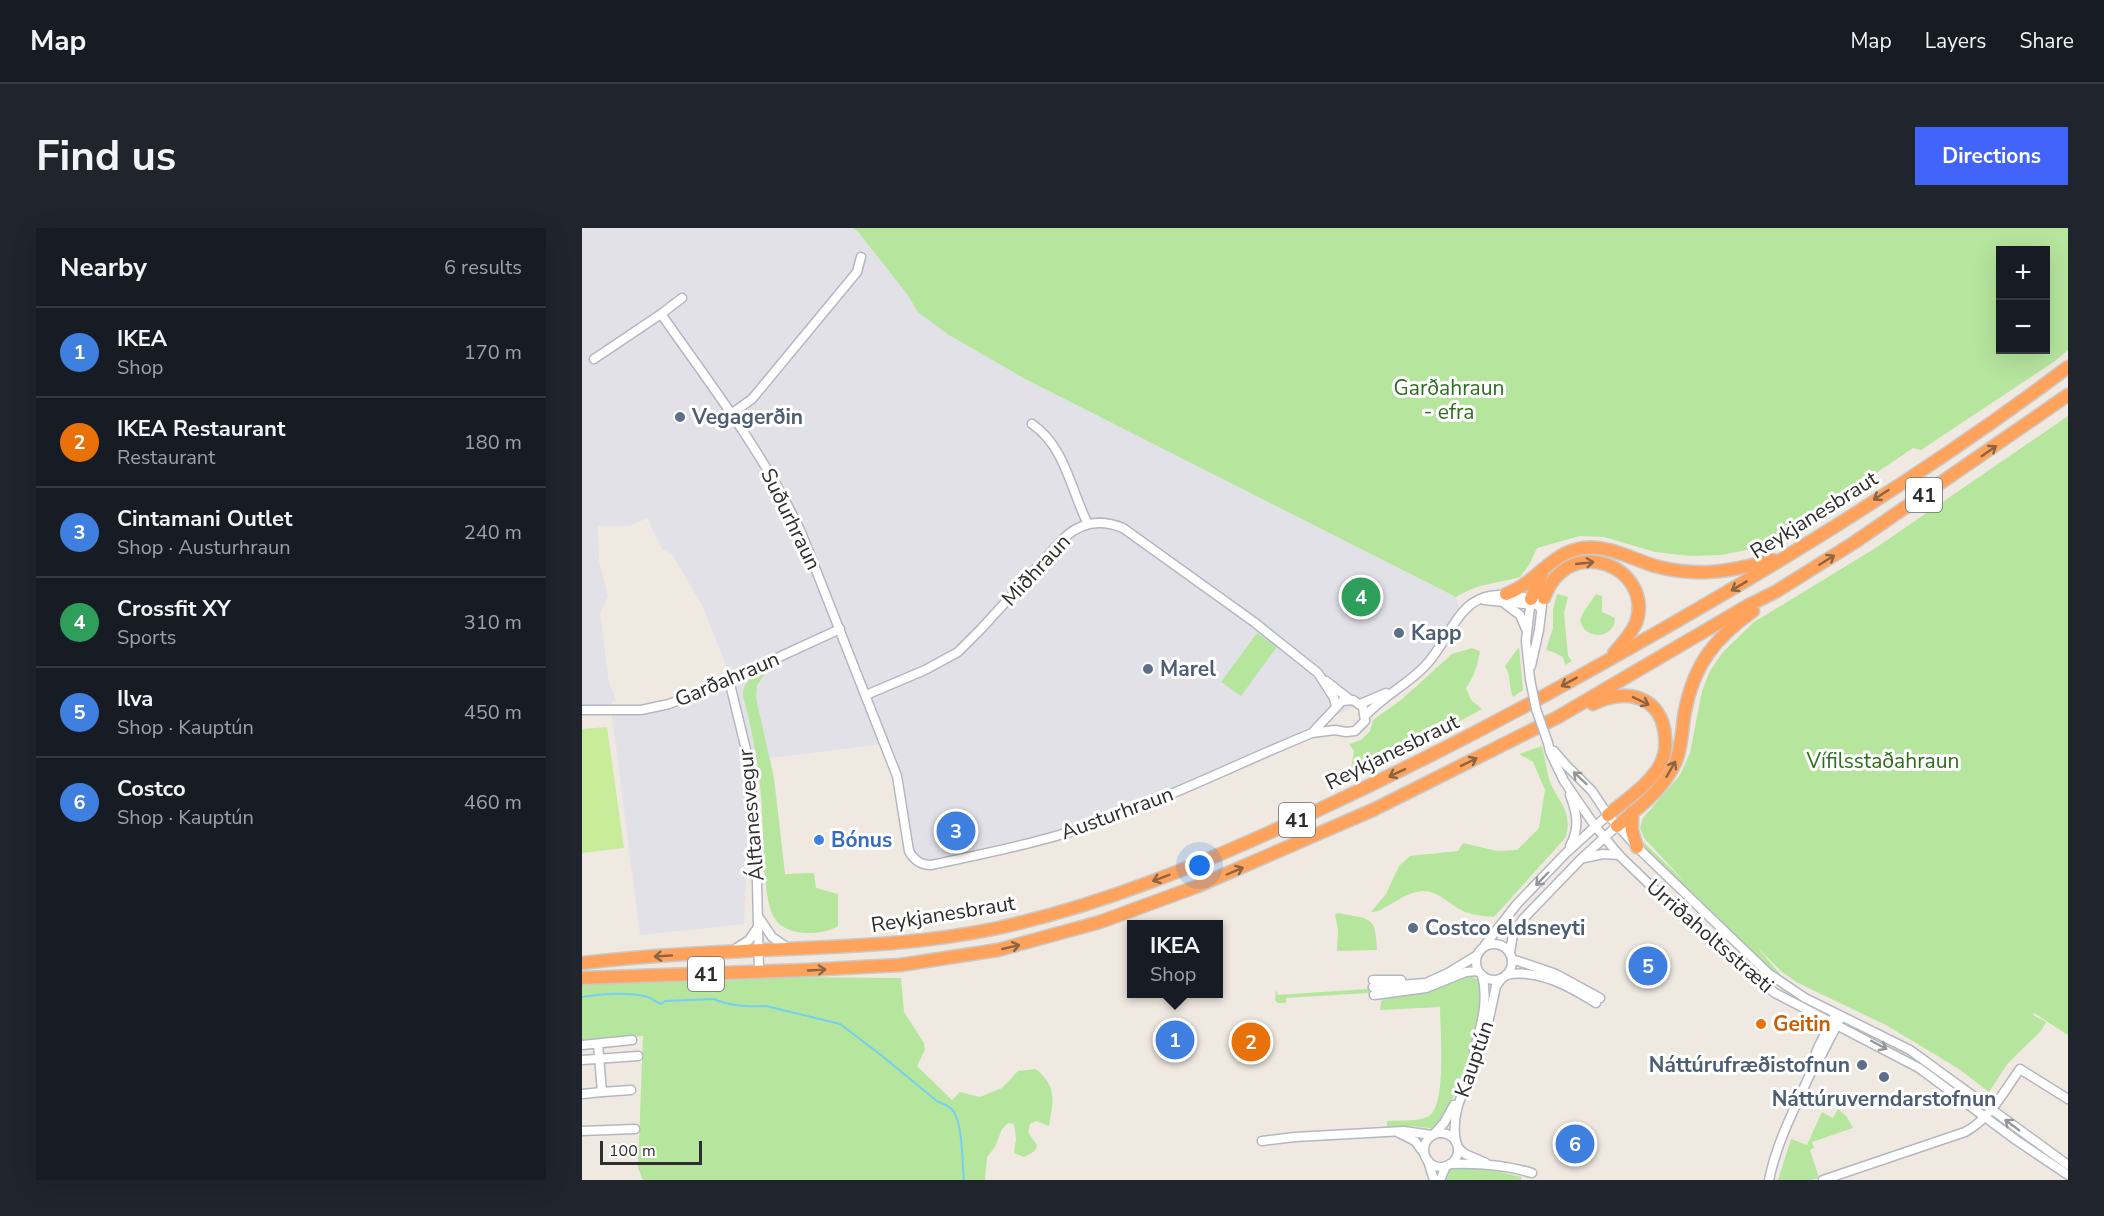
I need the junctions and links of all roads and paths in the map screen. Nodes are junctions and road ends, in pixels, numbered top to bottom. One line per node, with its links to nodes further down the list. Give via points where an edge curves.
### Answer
1 (861, 257): 7 (street, via 857,272 752,399)
2 (682, 298): 3 (street)
3 (661, 314): 4 (street); 7 (street, Suðurhraun)
4 (594, 359)
5 (2068, 367): 10 (highway, Reykjanesbraut / 41, one-way to 10, via 1978,433)
6 (2068, 395): 12 (highway, Reykjanesbraut / 41, one-way to 6)
7 (731, 414): 15 (street, Suðurhraun, via 788,502)
8 (1032, 424): 9 (street, via 1056,449)
9 (1088, 524): 19 (street, Miðhraun, via 1114,524 1140,538 1254,622); 22 (street, Miðhraun, via 1064,538 958,652)
10 (1789, 555): 11 (highway, via 1732,571 1703,573 1673,570 1592,547 1569,551); 17 (highway, Reykjanesbraut / 41, one-way to 17)
11 (1547, 565): 13 (highway); 14 (highway)
12 (1777, 591): 31 (highway, Reykjanesbraut / 41, via 1558,717); 33 (highway, one-way to 12, via 1657,790 1676,760 1689,692 1699,666 1722,636)
13 (1505, 598): 14 (street, Austurhraun); 16 (street, via 1520,615); 21 (street, Austurhraun, via 1481,599 1470,604 1425,667)
14 (1537, 603): 16 (street); 17 (highway, one-way to 17, via 1558,573 1580,562 1604,563 1624,575 1635,593 1637,615 1630,633); 18 (street, via 1539,630)
15 (840, 629): 20 (street, Garðahraun); 22 (street)
16 (1527, 636): 18 (street)
17 (1608, 660): 45 (highway, Reykjanesbraut / 41, one-way to 45, via 1380,781 1213,858 1118,894 1052,914 952,936 905,943)
18 (1530, 676): 30 (street, bridge)
19 (1323, 679): 23 (street, Miðhraun); 25 (street, Miðhraun)
20 (729, 680): 26 (street, Garðahraun, via 658,708); 42 (street, Álftanesvegur, via 750,766)
21 (1395, 690): 24 (street, Austurhraun); 27 (street, Austurhraun)
22 (866, 695): 29 (street, Austurhraun, via 897,776 909,851 923,865 1030,843 1097,823)
23 (1349, 699): 24 (street); 25 (street, Austurhraun)
24 (1360, 704): 27 (street)
25 (1335, 708): 28 (street, via 1333,721); 29 (street, Austurhraun)
26 (582, 710)
27 (1365, 716): 28 (street, Austurhraun, via 1359,729)
28 (1342, 731): 29 (street, Austurhraun)
29 (1312, 733)
30 (1548, 743): 32 (street); 34 (street, one-way to 30, via 1593,791)
31 (1491, 751): 34 (highway, one-way to 34, via 1515,744 1608,698 1626,695 1646,702 1662,720 1662,759 1650,778); 51 (highway, Reykjanesbraut / 41, one-way to 31, via 931,961 998,950 1100,922 1256,862)
32 (1564, 781): 35 (street); 39 (street, via 1577,825)
33 (1632, 812): 36 (highway); 38 (highway)
34 (1608, 815): 35 (street); 36 (street, Urriðaholtsstræti)
35 (1595, 826): 37 (street); 39 (street)
36 (1617, 826): 37 (street, Kauptún); 38 (street, Urriðaholtsstræti)
37 (1604, 837): 40 (street, Urriðaholtsstræti); 41 (street, Kauptún)
38 (1637, 847): 55 (street, Urriðaholtsstræti, via 1768,973 1805,998)
39 (1566, 853): 44 (street, one-way to 44, via 1517,904)
40 (1619, 855): 41 (street); 56 (street, Urriðaholtsstræti, via 1682,916 1768,988)
41 (1581, 859): 49 (street, Kauptún, via 1523,919 1513,934)
42 (758, 916): 43 (street, Álftanesvegur); 45 (street, via 772,937)
43 (758, 927): 46 (street, Álftanesvegur); 47 (street, via 749,940)
44 (1485, 945): 48 (street); 49 (street, via 1502,945)
45 (789, 949): 46 (highway, Reykjanesbraut / 41)
46 (759, 950): 47 (highway, Reykjanesbraut / 41); 51 (street, Álftanesvegur)
47 (729, 952): 50 (highway, Reykjanesbraut / 41, one-way to 50)
48 (1476, 956): 52 (street, Kauptún); 52 (street, via 1420,984 1373,987 1426,988 1466,972)
49 (1511, 956): 53 (street, Kauptún, via 1510,970); 53 (street, via 1556,974 1598,1001 1544,978)
50 (582, 963)
51 (759, 972): 54 (highway, Reykjanesbraut / 41)
52 (1480, 973): 53 (street, via 1491,980); 71 (street, Kauptún, via 1485,1005 1476,1045 1452,1108)
53 (1504, 976): 73 (street, Kauptún, via 1496,986 1479,1054 1456,1109)
54 (583, 979)
55 (1839, 1014): 56 (street); 67 (street, Urriðaholtsstræti, via 1910,1050)
56 (1834, 1023): 67 (street, Urriðaholtsstræti, one-way to 67, via 1919,1068); 83 (street, via 1795,1102)
57 (632, 1040): 58 (street)
58 (598, 1044): 59 (street); 61 (street)
59 (582, 1045)
60 (638, 1056): 61 (street)
61 (599, 1059): 62 (street); 64 (street)
62 (582, 1060)
63 (631, 1090): 64 (street)
64 (602, 1092): 65 (street)
65 (582, 1094)
66 (2068, 1099): 67 (street, via 2020,1069)
67 (1988, 1113): 77 (street, Urriðaholtsstræti, one-way to 67); 79 (street, Urriðaholtsstræti, via 2016,1140); 80 (street, via 1965,1132)
68 (635, 1130): 69 (street)
69 (582, 1131)
70 (1398, 1132): 71 (street); 72 (street); 74 (street, via 1414,1141)
71 (1433, 1135): 73 (street, via 1449,1134); 74 (street, Kauptún, via 1426,1141)
72 (1262, 1141)
73 (1457, 1145): 75 (street, via 1456,1157); 76 (street, via 1465,1154)
74 (1426, 1157): 75 (street, via 1433,1165); 81 (street)
75 (1448, 1165): 76 (street); 82 (street)
76 (1489, 1165): 78 (street)
77 (2068, 1165)
78 (1532, 1173)
79 (2068, 1175)
80 (1838, 1178): 84 (street)
81 (1434, 1180)
82 (1440, 1180)
83 (1769, 1180)
84 (1823, 1180)

